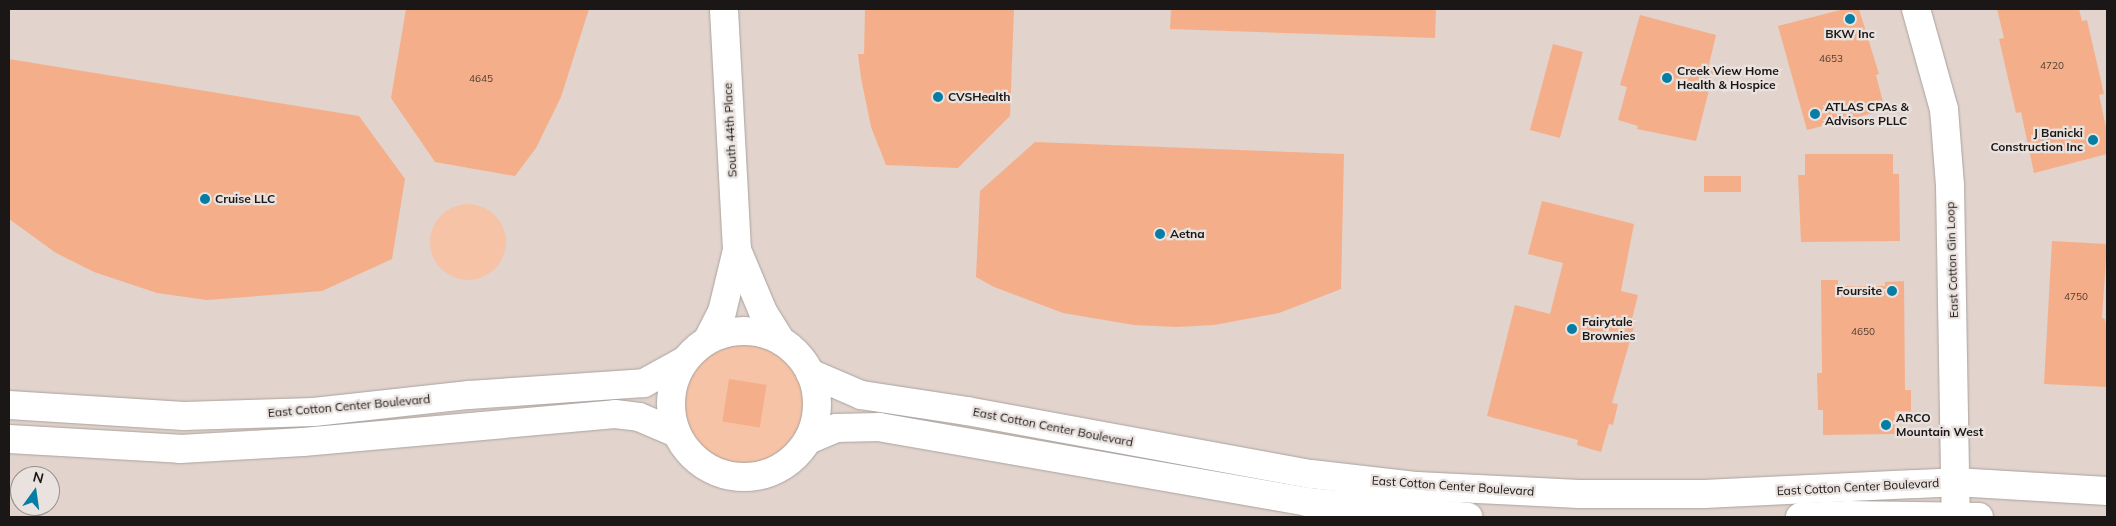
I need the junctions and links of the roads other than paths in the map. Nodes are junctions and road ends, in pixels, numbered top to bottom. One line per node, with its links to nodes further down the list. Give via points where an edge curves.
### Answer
1 (724, 9): 3 (street, South 44th Place)
2 (1916, 9): 14 (street, East Cotton Gin Loop, via 1944,109 1950,186)
3 (737, 250): 4 (street, South 44th Place, via 722,312); 5 (street, South 44th Place, via 763,312)
4 (708, 340): 5 (street, East Cotton Center Boulevard, via 740,331 767,334); 6 (street, East Cotton Center Boulevard)
5 (781, 341): 7 (street, East Cotton Center Boulevard, via 797,353)
6 (684, 361): 8 (street, East Cotton Center Boulevard, via 644,383 469,395 314,412 184,416); 9 (street, East Cotton Center Boulevard, via 670,396)
7 (810, 373): 11 (street, East Cotton Center Boulevard, via 817,408); 13 (street, East Cotton Center Boulevard, via 860,395 967,411)
8 (9, 405)
9 (675, 432): 10 (street, via 646,419 616,414 303,442 180,449); 11 (street, East Cotton Center Boulevard, via 684,448 698,462 721,474 739,477 755,477 782,467)
10 (9, 438)
11 (808, 440): 12 (street, East Cotton Center Boulevard, via 830,430 861,426)
12 (972, 442): 13 (street, via 1017,437 1109,455 1125,454); 16 (street, East Cotton Center Boulevard, via 1307,502)
13 (1141, 444): 14 (street, East Cotton Center Boulevard, via 1364,481 1579,494 1704,494)
14 (1955, 482): 15 (street, East Cotton Center Boulevard); 18 (street, East Cotton Gin Loop)
15 (2107, 491)
16 (1468, 517)
17 (1800, 517): 18 (street)
18 (1967, 517)

